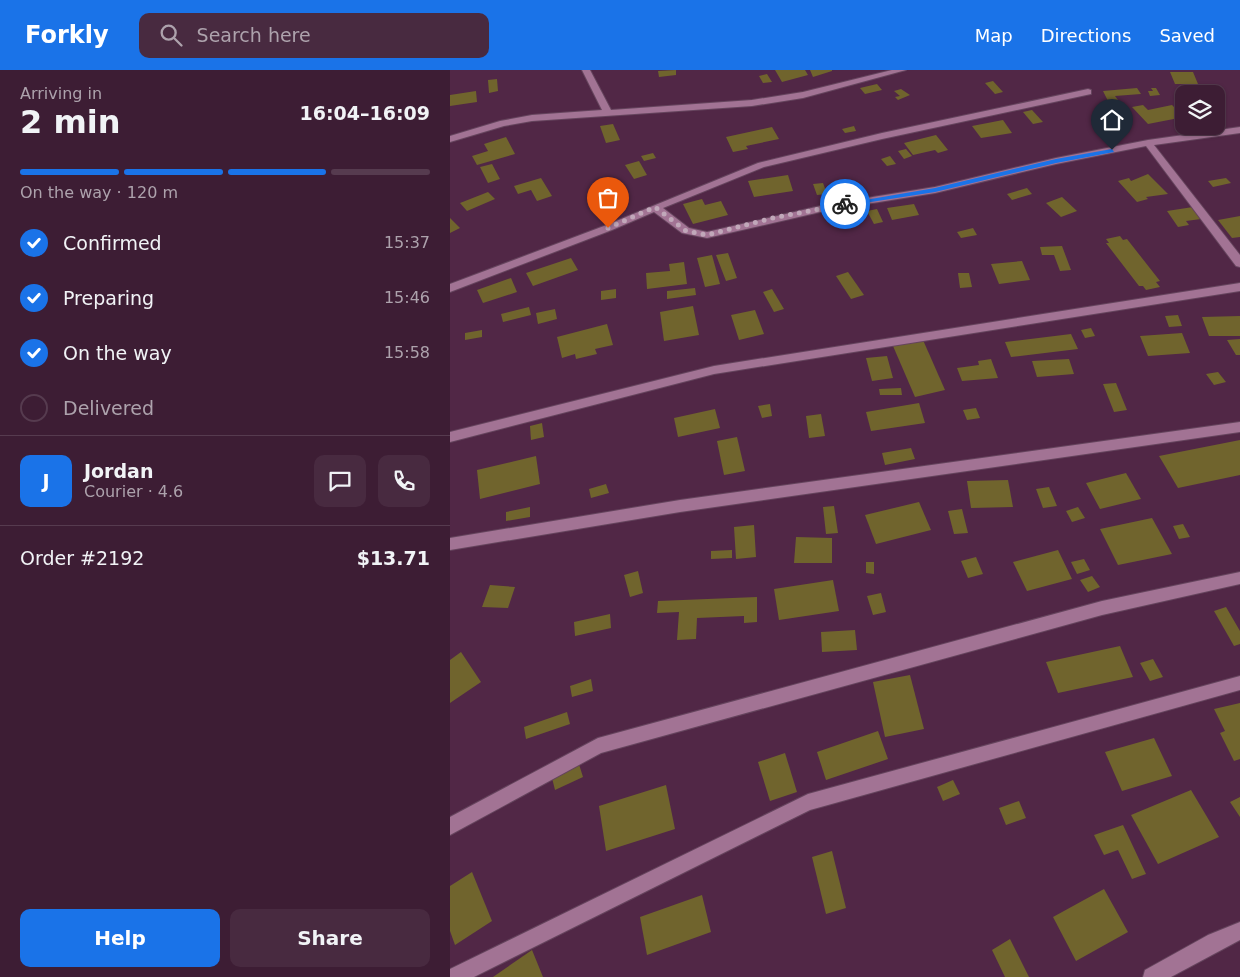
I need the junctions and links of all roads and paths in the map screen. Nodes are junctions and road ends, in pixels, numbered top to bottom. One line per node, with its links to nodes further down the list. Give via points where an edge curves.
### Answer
1 (586, 70): 6 (street)
2 (869, 70): 4 (street)
3 (902, 70): 4 (street)
4 (878, 78): 6 (street, via 803,96 752,103)
5 (1088, 92): 10 (street, via 761,165)
6 (607, 112): 8 (street, via 532,118)
7 (1240, 130): 9 (street)
8 (450, 139)
9 (1148, 143): 10 (street, via 935,190 773,218 707,235 686,231); 11 (street)
10 (655, 207): 13 (street)
11 (1240, 263)
12 (1240, 286): 15 (street, via 714,370)
13 (450, 288)
14 (1240, 427): 16 (street, via 690,505)
15 (450, 437)
16 (450, 544)
17 (1240, 578): 19 (street, via 1102,608 598,746)
18 (1240, 683): 21 (street, via 808,802)
19 (450, 826)
20 (1240, 931): 22 (street)
21 (454, 977)
22 (1152, 977)

